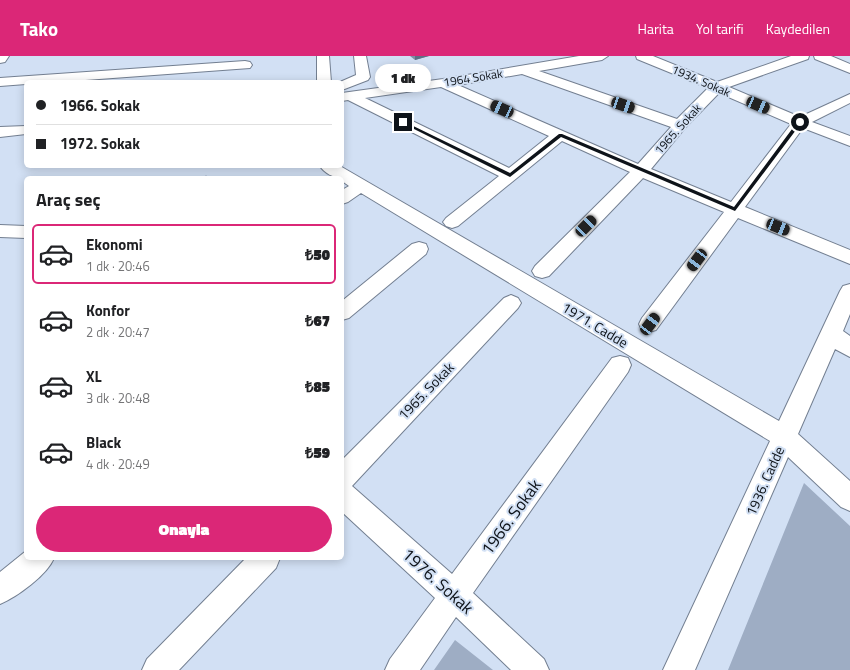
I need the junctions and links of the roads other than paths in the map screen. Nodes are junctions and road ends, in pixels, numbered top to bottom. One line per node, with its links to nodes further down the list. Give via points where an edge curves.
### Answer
1 (3, 56): 8 (street)
2 (323, 56): 16 (street)
3 (360, 56): 20 (street, via 363,77)
4 (602, 56): 9 (street, 1964 Sokak)
5 (642, 56): 19 (street, 1934. Sokak)
6 (803, 56): 19 (street, 1965. Sokak)
7 (820, 56): 12 (street)
8 (0, 59)
9 (547, 61): 11 (street, 1964 Sokak)
10 (244, 66): 13 (street)
11 (516, 68): 18 (street, 1964 Sokak); 23 (street)
12 (850, 69)
13 (134, 72): 15 (street)
14 (24, 80): 17 (street)
15 (27, 80)
16 (324, 80)
17 (0, 82)
18 (444, 83): 20 (street, 1964 Sokak); 26 (street)
19 (717, 87): 22 (street, 1934. Sokak); 23 (street, 1965. Sokak)
20 (345, 93): 30 (street)
21 (850, 98): 22 (street)
22 (800, 122): 27 (street, 1934. Sokak); 33 (street)
23 (680, 125): 29 (street, 1965. Sokak)
24 (24, 130): 25 (street)
25 (0, 132)
26 (560, 135): 29 (street); 30 (street)
27 (850, 141)
28 (331, 168): 31 (street, 1971. Cadde)
29 (641, 171): 33 (street); 39 (street, 1965. Sokak)
30 (510, 175): 34 (street)
31 (360, 185): 32 (street); 46 (street, 1971. Cadde)
32 (344, 197)
33 (735, 209): 38 (street); 43 (street)
34 (452, 222)
35 (0, 231): 36 (street)
36 (24, 232)
37 (419, 250): 42 (street)
38 (850, 257)
39 (542, 271)
40 (850, 292): 44 (street, 1936. Cadde)
41 (511, 303): 47 (street, 1965. Sokak)
42 (344, 310)
43 (650, 324)
44 (840, 341): 46 (street, 1936. Cadde)
45 (620, 365): 53 (street, 1966. Sokak)
46 (784, 437): 49 (street, 1971. Cadde); 57 (street, 1936. Cadde)
47 (344, 476)
48 (344, 497): 53 (street, 1976. Sokak)
49 (850, 498)
50 (38, 560): 52 (street)
51 (264, 560): 54 (street)
52 (0, 590)
53 (455, 596): 55 (street, 1966. Sokak); 56 (street, 1976. Sokak)
54 (158, 670)
55 (401, 670)
56 (533, 670)
57 (679, 670)

